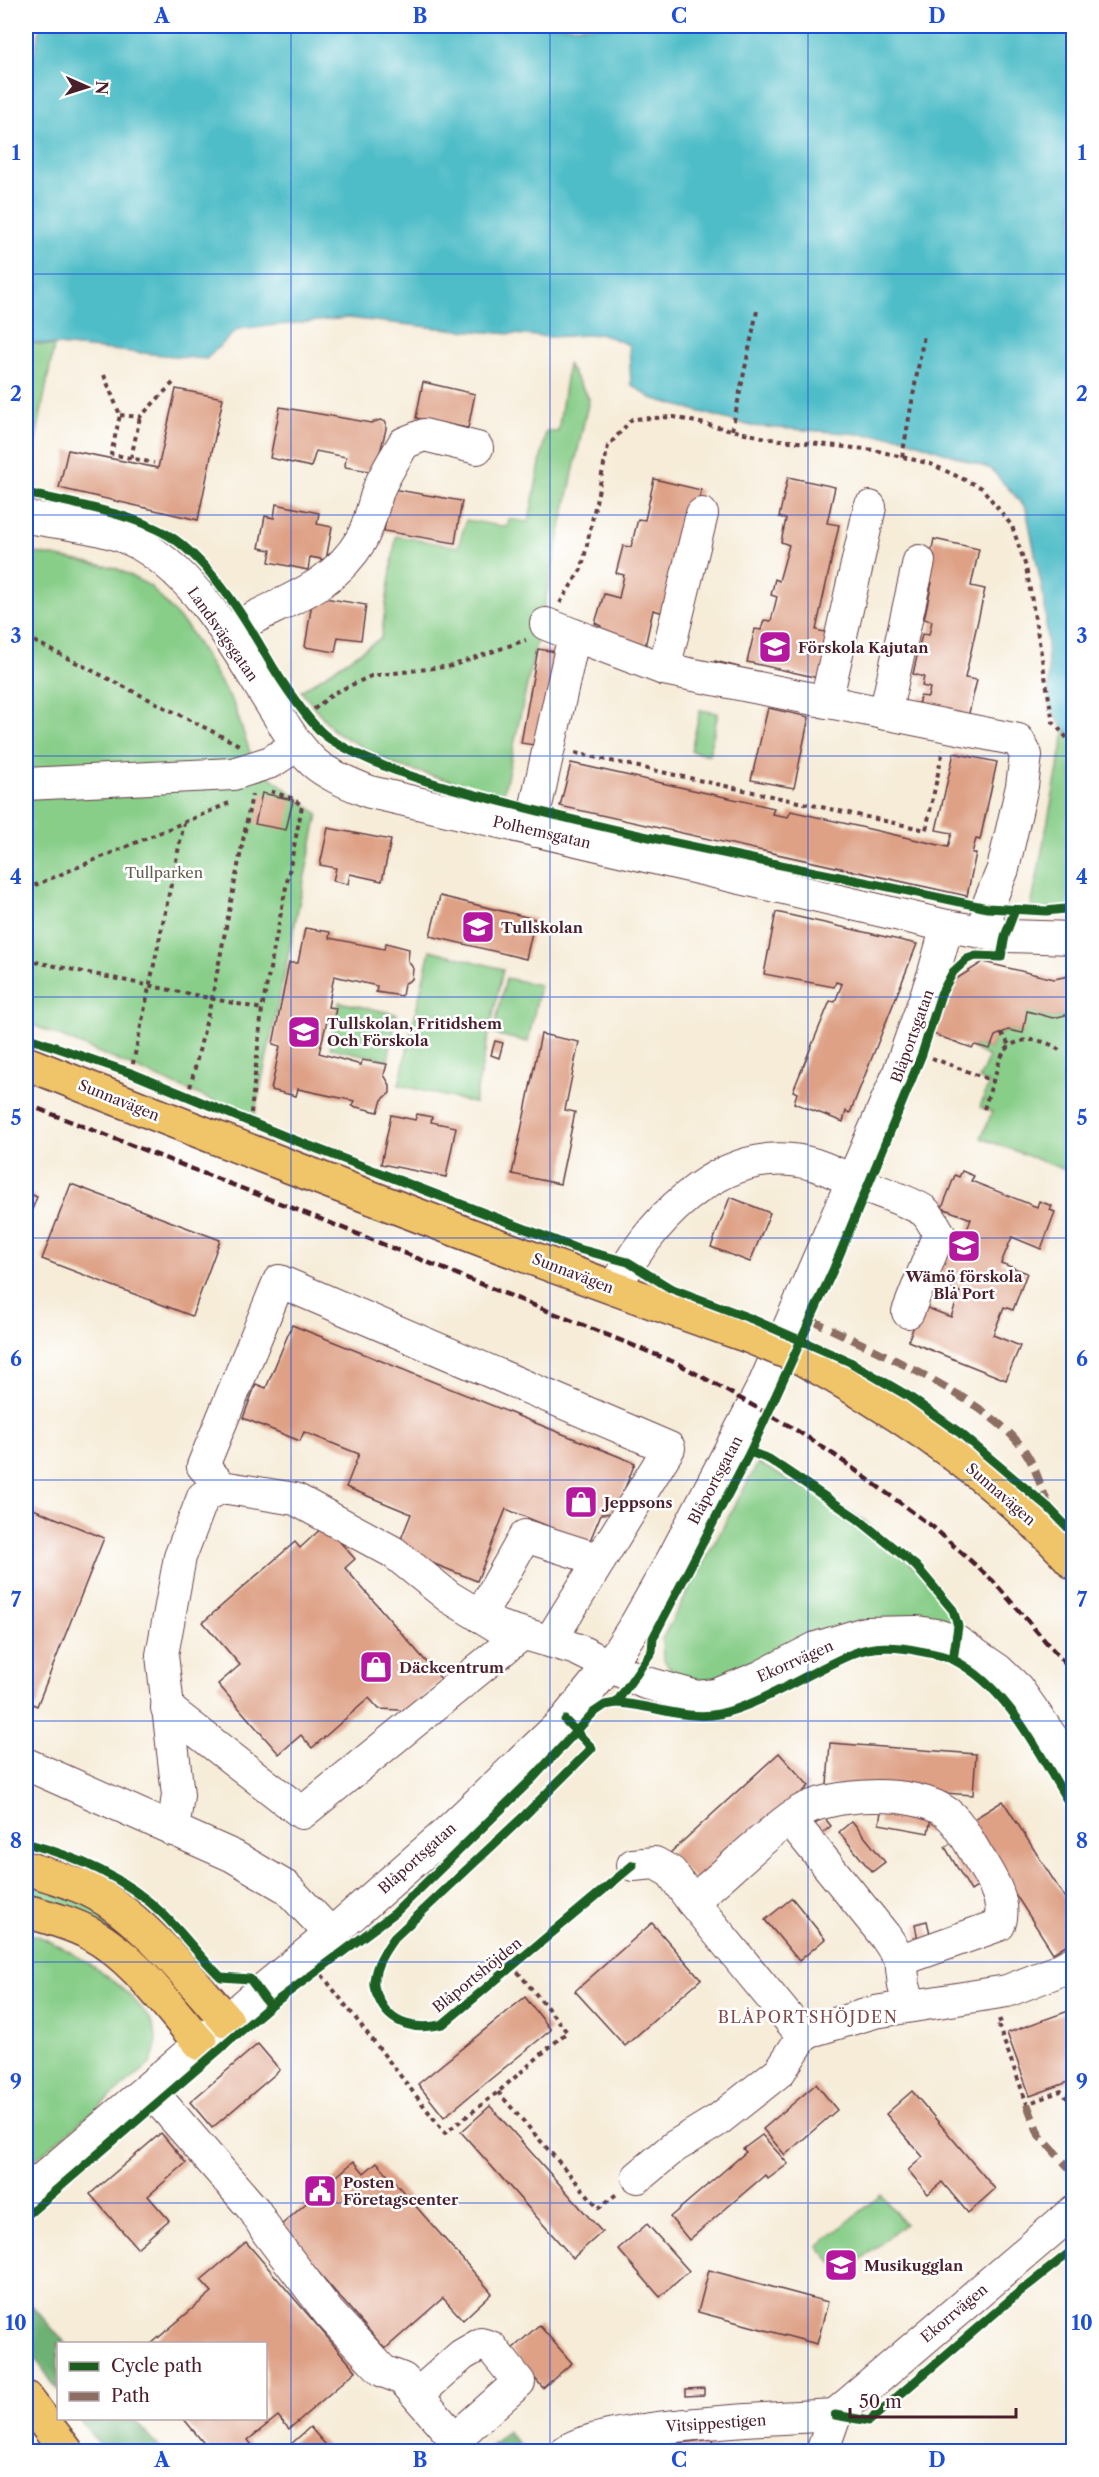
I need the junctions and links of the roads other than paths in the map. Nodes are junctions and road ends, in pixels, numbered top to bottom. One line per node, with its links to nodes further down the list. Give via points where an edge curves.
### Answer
1 (477, 448): 6 (street, via 424,435 404,443 380,486 362,538 351,553 304,595)
2 (870, 507): 8 (street)
3 (702, 514): 7 (street)
4 (26, 517): 6 (street, Landsvägsgatan, via 106,532 140,544 184,578)
5 (919, 561): 9 (street)
6 (227, 633): 10 (street, Landsvägsgatan)
7 (664, 669): 8 (street); 12 (street, via 560,630 550,747 535,810)
8 (826, 702): 9 (street)
9 (885, 714): 14 (street, via 1018,740 1026,755 1003,870 987,908)
10 (284, 753): 11 (street, via 233,774); 12 (street, Polhemsgatan, via 370,792)
11 (26, 784)
12 (536, 831): 13 (street, Polhemsgatan)
13 (947, 926): 14 (street, Polhemsgatan); 17 (street, Blåportsgatan, via 916,1027)
14 (989, 934): 15 (street, Polhemsgatan)
15 (1074, 938)
16 (26, 1063): 18 (main road, Sunnavägen)
17 (854, 1181): 18 (street, via 794,1160 765,1159 735,1166 704,1182 666,1217 628,1262); 19 (street, via 924,1211 939,1233); 25 (street, Blåportsgatan, via 764,1385 668,1568)
18 (615, 1289): 22 (main road, Sunnavägen, bridge, via 801,1358 895,1413 963,1461)
19 (908, 1312)
20 (222, 1487): 21 (street, via 203,1466 279,1281 669,1448); 23 (street, Ekorrvägen, via 295,1499 393,1552); 26 (street, via 203,1497 180,1557 162,1655)
21 (600, 1560): 23 (street, via 525,1536); 24 (street)
22 (1074, 1563)
23 (480, 1616): 24 (street, Ekorrvägen, via 497,1626)
24 (536, 1637): 25 (street, Ekorrvägen, via 576,1648); 26 (street, via 302,1813)
25 (609, 1666): 28 (street, Ekorrvägen, via 643,1682 697,1697 716,1695 816,1648 865,1633 936,1635 957,1642 1017,1688); 35 (street, Blåportsgatan, via 565,1720 513,1771)
26 (167, 1708): 30 (street, via 178,1795)
27 (26, 1764): 30 (street)
28 (1074, 1769)
29 (790, 1820): 33 (street); 36 (street); 36 (street, via 823,1802 885,1797 937,1807 955,1820 1002,1905 999,1925)
30 (173, 1830): 35 (street, via 233,1856 286,1887)
31 (633, 1864): 33 (street, via 655,1863 664,1867)
32 (26, 1868): 39 (main road, via 92,1892 119,1910 150,1936)
33 (692, 1901): 40 (street)
34 (26, 1911): 41 (main road, via 91,1934 116,1952)
35 (331, 1934): 39 (street, Blåportsgatan)
36 (901, 1960): 38 (street)
37 (1074, 1962): 38 (street, via 1007,1991)
38 (911, 2006): 40 (street, via 875,2012)
39 (227, 2021): 41 (street, Blåportsgatan)
40 (803, 2036): 43 (street, via 780,2071)
41 (201, 2044): 42 (street, Blåportsgatan)
42 (149, 2089): 44 (street, Blåportsgatan); 46 (street, via 255,2211 329,2313 383,2371 403,2379)
43 (638, 2177)
44 (26, 2193)
45 (1074, 2211): 48 (street, Ekorrvägen)
46 (417, 2395)
47 (26, 2398): 49 (main road)
48 (834, 2415): 50 (street, Vitsippestigen, via 656,2428 585,2441); 51 (street)
49 (67, 2451)
50 (566, 2451)
51 (822, 2451)

